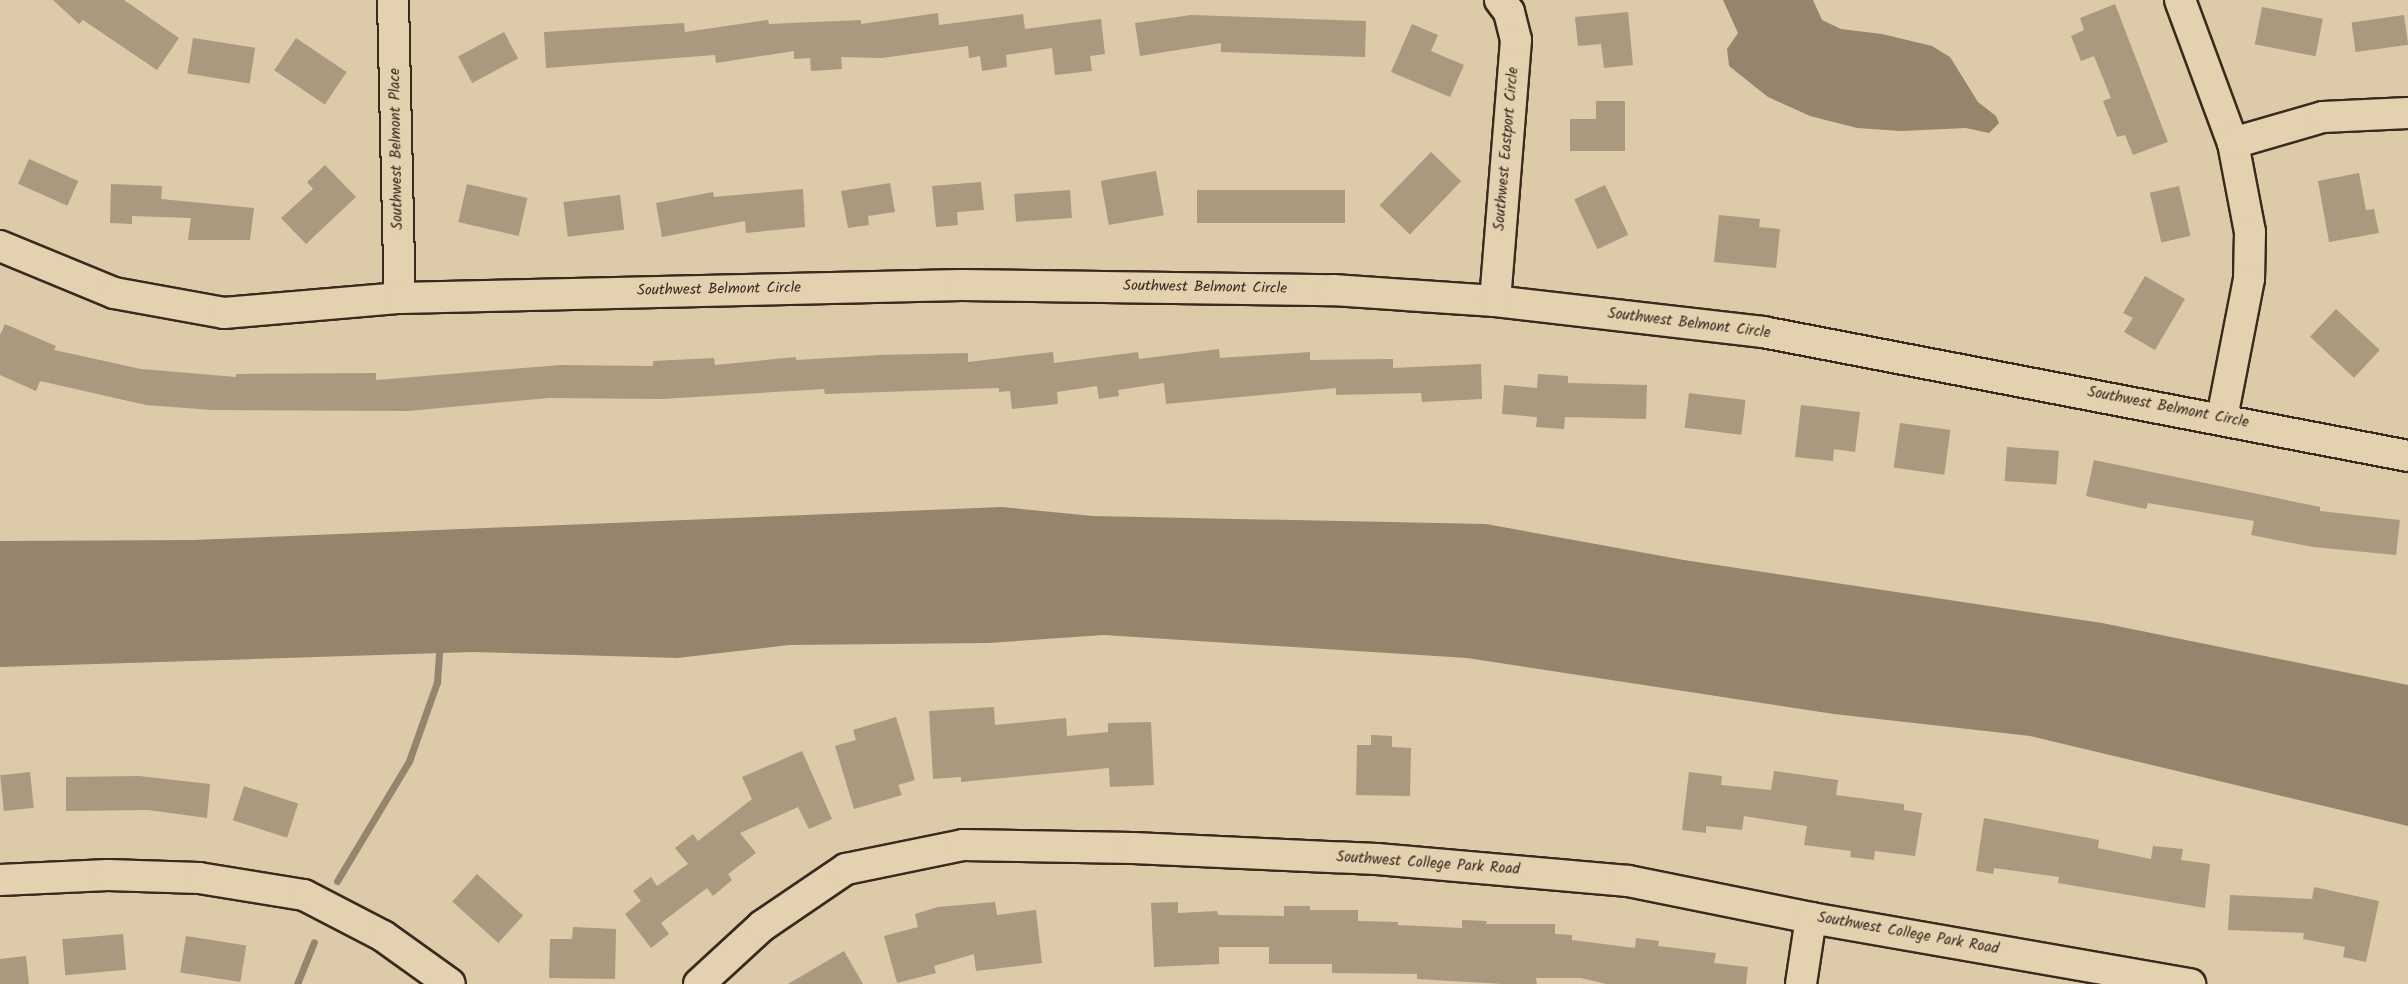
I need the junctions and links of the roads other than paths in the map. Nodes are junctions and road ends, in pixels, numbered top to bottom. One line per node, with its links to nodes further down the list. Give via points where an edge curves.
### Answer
1 (393, 0): 7 (street, Southwest Belmont Place)
2 (1500, 0): 8 (street, Southwest Eastport Circle, via 1509,12 1516,40)
3 (2180, 0): 5 (street)
4 (2408, 113): 5 (street, via 2323,117)
5 (2233, 142): 9 (street, via 2249,222 2249,279)
6 (0, 246): 7 (street, Southwest Belmont Circle, via 114,293 224,313)
7 (400, 298): 8 (street, Southwest Belmont Circle, via 962,285 1334,290)
8 (1495, 301): 9 (street, Southwest Belmont Circle, via 1763,332)
9 (2222, 418): 10 (street, Southwest Belmont Circle)
10 (2408, 456)
11 (0, 880): 13 (street, via 108,875 199,878 304,895 383,936)
12 (1811, 918): 14 (street, Southwest College Park Road, via 1628,881 1400,861 1133,848 963,845 846,869 762,926); 15 (street); 16 (street, Southwest College Park Road)
13 (450, 984)
14 (699, 984)
15 (1801, 984)
16 (2190, 984)

